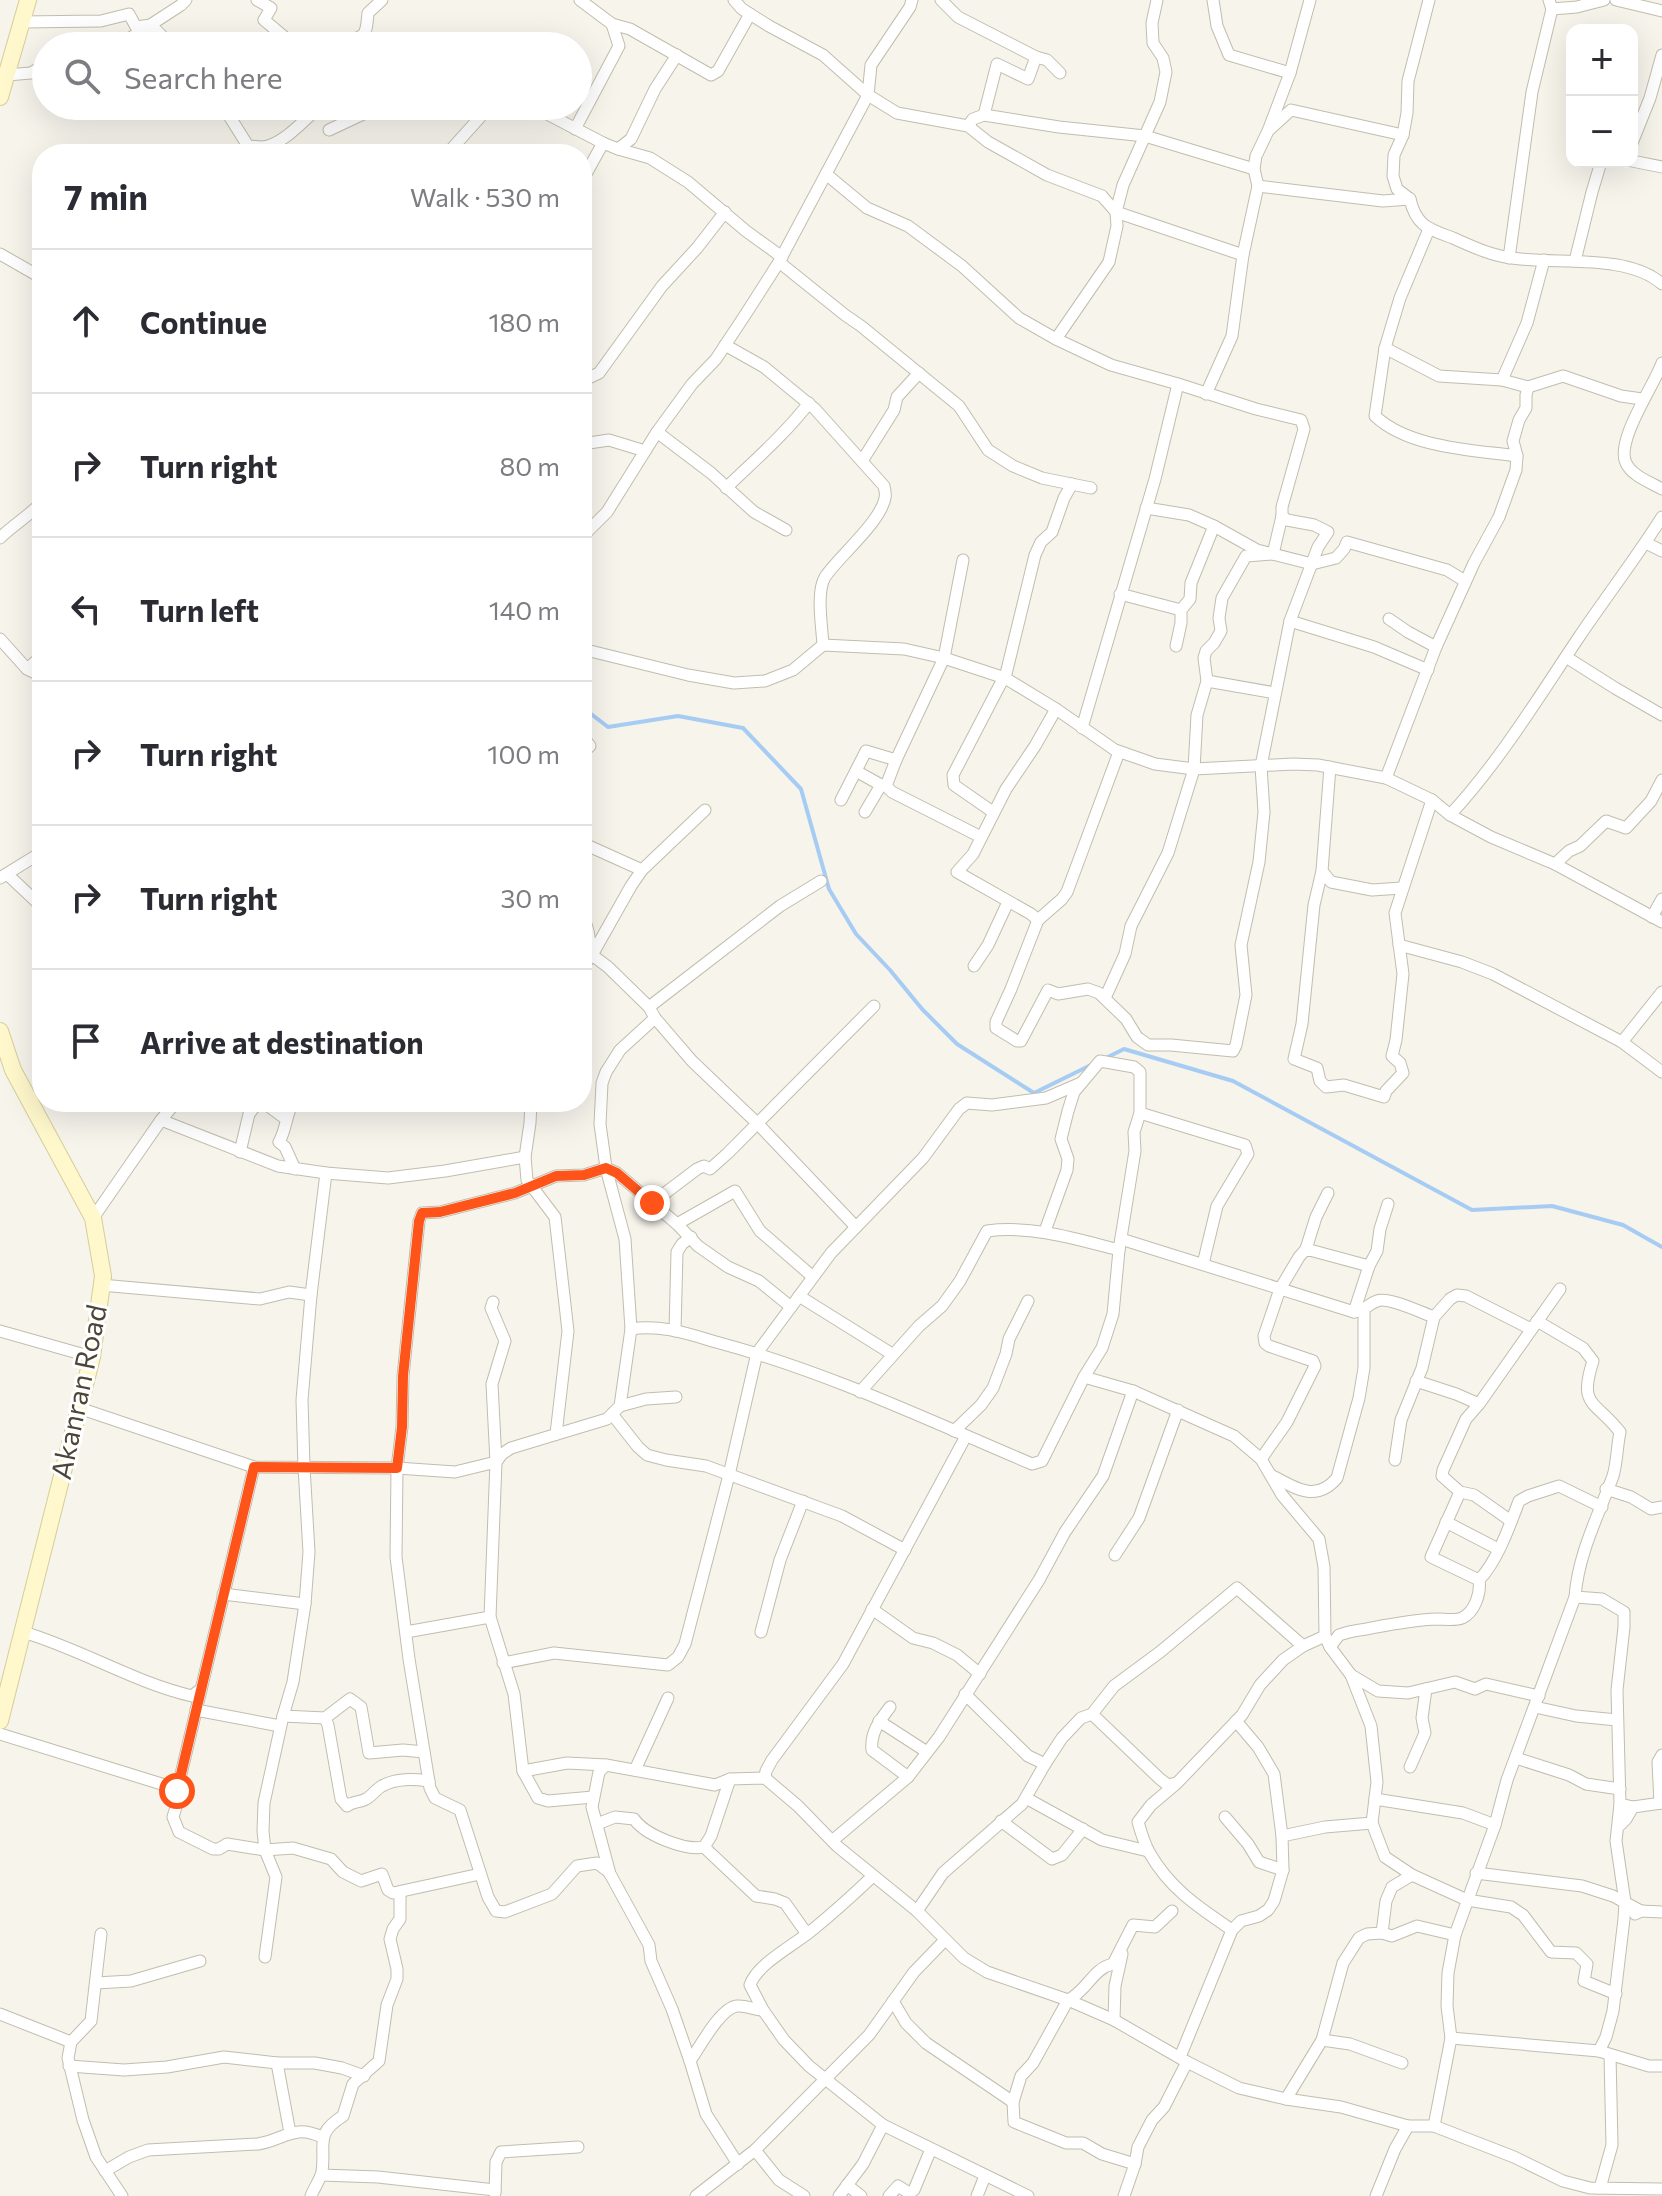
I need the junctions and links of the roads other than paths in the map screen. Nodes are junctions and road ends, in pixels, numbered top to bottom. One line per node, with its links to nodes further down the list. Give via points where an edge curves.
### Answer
1 (28, 0): 20 (main road)
2 (186, 0): 22 (street)
3 (257, 0): 25 (street, via 271,8 264,20)
4 (382, 0): 26 (street, via 368,13)
5 (580, 0): 18 (street)
6 (607, 0): 18 (street)
7 (734, 0): 19 (street)
8 (912, 0): 34 (street, via 871,65)
9 (941, 0): 28 (street, via 958,17)
10 (1157, 0): 50 (street, via 1153,43 1166,72)
11 (1213, 0): 32 (street, via 1229,55)
12 (1310, 0): 32 (street)
13 (1429, 0): 49 (street, via 1408,81)
14 (1604, 0): 16 (street, via 1577,7)
15 (1616, 0): 17 (street)
16 (1550, 4): 69 (street)
17 (1662, 11)
18 (598, 12): 21 (street)
19 (750, 14): 27 (street, via 711,75); 34 (street, via 823,55)
20 (22, 22): 22 (street, via 101,21 129,14 136,27); 33 (main road)
21 (612, 24): 27 (street); 36 (street, via 619,46)
22 (151, 25): 23 (street); 24 (street)
23 (140, 32)
24 (158, 32)
25 (278, 32)
26 (366, 32)
27 (677, 55): 55 (street, via 631,139)
28 (1036, 57): 31 (street); 37 (street, via 1028,79 997,64)
29 (1661, 63): 45 (street)
30 (32, 72): 33 (street)
31 (1060, 73)
32 (1290, 73): 48 (street)
33 (7, 75): 35 (main road)
34 (868, 95): 44 (street, via 897,113); 61 (street)
35 (0, 97)
36 (592, 97)
37 (984, 115): 44 (street); 50 (street)
38 (232, 120): 52 (street)
39 (304, 120): 53 (street)
40 (350, 120): 47 (street)
41 (478, 120): 54 (street)
42 (558, 120): 46 (street)
43 (580, 120): 46 (street)
44 (968, 126): 65 (street, via 1047,175 1102,196)
45 (1638, 128)
46 (575, 129): 51 (street)
47 (329, 130)
48 (1268, 131): 49 (street, via 1291,110); 60 (street)
49 (1403, 135): 63 (street, via 1394,155 1393,176 1397,189)
50 (1145, 136): 60 (street); 65 (street)
51 (603, 143): 55 (street); 57 (street)
52 (247, 144)
53 (272, 144)
54 (456, 144)
55 (618, 149): 64 (street, via 650,158)
56 (1638, 162): 58 (street)
57 (592, 163)
58 (1662, 167)
59 (1599, 168): 72 (street)
60 (1254, 169): 62 (street)
61 (826, 174): 70 (street); 75 (street, via 867,208 908,226 1019,318)
62 (1258, 186): 63 (street, via 1383,201); 68 (street)
63 (1410, 199): 66 (street, via 1414,215)
64 (725, 212): 70 (street); 80 (street)
65 (1116, 212): 68 (street); 75 (street, via 1109,262)
66 (1429, 229): 69 (street); 77 (street)
67 (0, 254): 73 (street)
68 (1243, 255): 85 (street, via 1232,336)
69 (1509, 258): 71 (street)
70 (780, 259): 76 (street); 79 (street)
71 (1544, 260): 72 (street); 82 (street, via 1527,323)
72 (1575, 261): 74 (street, via 1639,269)
73 (32, 272)
74 (1662, 284)
75 (1056, 339): 83 (street, via 1111,365)
76 (725, 345): 87 (street, via 764,367); 88 (street)
77 (1385, 348): 82 (street, via 1439,376); 91 (street, via 1375,408 1384,425 1423,441)
78 (1662, 363): 81 (street)
79 (919, 373): 92 (street, via 897,397); 93 (street, via 959,406 988,450 1042,478)
80 (592, 376)
81 (1660, 377): 86 (street)
82 (1502, 380): 84 (street)
83 (1178, 384): 85 (street); 97 (street)
84 (1528, 387): 86 (street, via 1563,376); 91 (street, via 1513,441)
85 (1206, 394): 99 (street, via 1301,420 1304,429)
86 (1642, 399): 96 (street, via 1624,452 1626,463)
87 (809, 403): 92 (street); 94 (street)
88 (657, 432): 90 (street); 94 (street)
89 (592, 443): 90 (street, via 609,440)
90 (645, 451): 102 (street)
91 (1517, 456): 110 (street, via 1499,517)
92 (862, 461): 116 (street, via 884,486 885,498 825,578)
93 (1072, 484): 95 (street); 126 (street, via 1052,532 1035,555)
94 (726, 488): 103 (street)
95 (1091, 488)
96 (1662, 489)
97 (1146, 508): 101 (street, via 1189,515); 111 (street)
98 (32, 513): 104 (street)
99 (1282, 516): 107 (street); 109 (street, via 1328,532)
100 (1662, 517): 105 (street)
101 (1214, 526): 107 (street); 112 (street, via 1191,583 1190,599)
102 (592, 527)
103 (786, 530)
104 (0, 538)
105 (1646, 543): 106 (street); 120 (street)
106 (1662, 551)
107 (1273, 554): 109 (street); 127 (street, via 1246,556 1222,598 1221,631 1204,658)
108 (963, 560): 121 (street)
109 (1312, 564): 110 (street, via 1336,558 1347,542 1447,570); 114 (street)
110 (1465, 581): 118 (street)
111 (1120, 594): 112 (street); 131 (street)
112 (1181, 610): 117 (street)
113 (1389, 619): 118 (street)
114 (1290, 621): 124 (street); 128 (street)
115 (0, 639): 123 (street)
116 (823, 645): 119 (street, via 793,670 765,681 734,683); 121 (street, via 904,649)
117 (1176, 646)
118 (1436, 647): 124 (street)
119 (592, 651)
120 (1566, 657): 130 (street); 146 (street, via 1476,787)
121 (944, 658): 126 (street); 133 (street)
122 (32, 665): 123 (street)
123 (27, 669): 125 (street)
124 (1428, 670): 138 (street)
125 (32, 671)
126 (1004, 679): 129 (street); 145 (street, via 953,775 954,785)
127 (1207, 681): 128 (street); 136 (street, via 1197,715)
128 (1275, 693): 134 (street)
129 (1056, 709): 131 (street); 145 (street)
130 (1662, 715)
131 (1082, 728): 132 (street)
132 (1119, 752): 136 (street); 159 (street, via 1067,892)
133 (896, 760): 137 (street, via 869,750); 140 (street)
134 (1261, 766): 135 (street); 136 (street); 165 (street, via 1264,812 1241,945 1246,995 1233,1051 1148,1045)
135 (1330, 767): 138 (street); 152 (street)
136 (1194, 769): 165 (street, via 1168,853 1131,926)
137 (856, 771): 140 (street); 141 (street)
138 (1386, 778): 142 (street)
139 (1662, 780): 150 (street, via 1626,828 1606,821)
140 (883, 786): 144 (street); 147 (street)
141 (841, 800)
142 (1432, 800): 146 (street); 155 (street)
143 (705, 810): 151 (street)
144 (865, 812)
145 (993, 812): 147 (street)
146 (1450, 815): 150 (street)
147 (981, 837): 158 (street, via 957,872)
148 (592, 848): 151 (street)
149 (32, 858): 153 (street)
150 (1555, 864): 160 (street)
151 (642, 870): 162 (street)
152 (1322, 871): 155 (street, via 1331,882 1372,890); 161 (street, via 1294,1059 1317,1068 1326,1087 1344,1085 1384,1097 1403,1073 1392,1056 1403,974)
153 (4, 876): 156 (street)
154 (821, 881): 167 (street, via 780,906)
155 (1402, 888): 161 (street, via 1395,913)
156 (32, 899)
157 (1662, 899): 160 (street)
158 (1008, 902): 159 (street); 163 (street)
159 (1038, 920): 165 (street, via 996,1028 1021,1041 1048,990 1058,994 1088,989)
160 (1657, 920)
161 (1399, 945): 170 (street, via 1493,974)
162 (592, 955): 167 (street)
163 (974, 966)
164 (1662, 992): 170 (street)
165 (1105, 998)
166 (874, 1006): 183 (street)
167 (649, 1007): 168 (street)
168 (655, 1018): 183 (street); 186 (street, via 620,1050 602,1083)
169 (0, 1031): 173 (main road, Akanran Road)
170 (1622, 1042): 171 (street)
171 (1662, 1072)
172 (1081, 1083): 180 (street, via 1100,1061 1134,1067 1140,1072); 195 (street, via 1046,1098 967,1103); 196 (street, via 1061,1139 1067,1170)
173 (32, 1105)
174 (36, 1112): 193 (main road, Akanran Road)
175 (168, 1112): 182 (street)
176 (251, 1112): 184 (street)
177 (275, 1112): 181 (street)
178 (289, 1112): 181 (street)
179 (531, 1112): 185 (street)
180 (1140, 1113): 198 (street); 200 (street, via 1245,1145 1248,1154 1217,1206)
181 (286, 1119): 187 (street, via 279,1142)
182 (161, 1120): 184 (street); 193 (street)
183 (757, 1123): 191 (street, via 710,1169 697,1169); 195 (street)
184 (240, 1152): 187 (street)
185 (525, 1157): 188 (street, via 388,1178); 189 (street)
186 (606, 1168): 189 (street, via 556,1176); 191 (street); 214 (street, via 625,1239)
187 (295, 1169): 188 (street)
188 (326, 1173): 206 (street)
189 (532, 1186): 230 (street, via 555,1217 568,1331); 237 (street, via 422,1213)
190 (1328, 1193): 199 (street)
191 (652, 1203): 194 (street)
192 (1388, 1204): 201 (street)
193 (93, 1218): 203 (main road, Akanran Road)
194 (677, 1224): 197 (street); 202 (street, via 735,1191 760,1231)
195 (856, 1227): 202 (street)
196 (1045, 1231): 198 (street); 218 (street, via 987,1231 942,1306)
197 (691, 1237): 210 (street); 216 (street, via 677,1252)
198 (1120, 1244): 200 (street); 220 (street, via 1113,1314 1102,1348)
199 (1306, 1249): 201 (street); 204 (street)
200 (1203, 1264): 204 (street)
201 (1369, 1266): 211 (street)
202 (813, 1277): 207 (street)
203 (101, 1285): 206 (street, via 260,1299 289,1292); 219 (main road, Akanran Road)
204 (1280, 1289): 211 (street); 232 (street, via 1265,1343 1315,1366)
205 (1560, 1289): 213 (street)
206 (311, 1295): 236 (street, via 302,1400)
207 (799, 1296): 210 (street); 218 (street)
208 (1028, 1301): 229 (street, via 993,1388)
209 (493, 1302): 234 (street, via 505,1341 492,1384)
210 (791, 1307): 217 (street)
211 (1359, 1311): 212 (street, via 1385,1299); 239 (street, via 1364,1368 1337,1478 1329,1488 1315,1492)
212 (1434, 1317): 213 (street, via 1457,1295); 221 (street)
213 (1534, 1325): 225 (street); 240 (street, via 1583,1348 1593,1361 1586,1390 1589,1401 1620,1432 1614,1474)
214 (631, 1329): 216 (street); 227 (street)
215 (0, 1331): 219 (street)
216 (675, 1331): 217 (street)
217 (757, 1353): 223 (street); 238 (street)
218 (892, 1354): 223 (street)
219 (92, 1357): 226 (main road, Akanran Road)
220 (1084, 1377): 222 (street); 231 (street, via 1042,1461 1032,1464)
221 (1416, 1381): 225 (street); 233 (street, via 1401,1420)
222 (1133, 1391): 228 (street); 262 (street, via 1103,1476)
223 (860, 1392): 229 (street)
224 (676, 1397): 227 (street, via 646,1399)
225 (1479, 1404): 241 (street, via 1466,1419 1443,1470 1442,1476)
226 (79, 1408): 235 (street); 256 (main road, Akanran Road)
227 (616, 1410): 230 (street, via 607,1419); 238 (street, via 647,1455)
228 (1178, 1410): 232 (street, via 1234,1436); 249 (street, via 1139,1518)
229 (954, 1431): 231 (street)
230 (556, 1434): 234 (street, via 511,1448)
231 (966, 1436): 248 (street)
232 (1261, 1459): 239 (street)
233 (1395, 1460)
234 (496, 1462): 237 (street, via 455,1472); 255 (street)
235 (254, 1467): 236 (street); 251 (street)
236 (304, 1467): 237 (street); 253 (street, via 309,1552)
237 (397, 1468): 257 (street, via 396,1557)
238 (729, 1475): 242 (street); 261 (street, via 678,1657 668,1665 554,1653)
239 (1270, 1475): 259 (street, via 1319,1539)
240 (1606, 1489): 243 (street); 244 (street, via 1651,1509)
241 (1460, 1492): 245 (street, via 1474,1495); 246 (street)
242 (803, 1501): 248 (street); 258 (street)
243 (1602, 1507): 245 (street, via 1559,1486 1519,1501); 252 (street, via 1585,1548)
244 (1662, 1507)
245 (1511, 1521): 247 (street)
246 (1446, 1522): 247 (street); 250 (street, via 1431,1557)
247 (1498, 1549): 250 (street)
248 (905, 1550): 254 (street)
249 (1115, 1555)
250 (1479, 1580): 259 (street, via 1473,1607 1460,1620 1416,1620 1349,1632)
251 (223, 1594): 253 (street); 264 (street)
252 (1575, 1597): 268 (street); 273 (street, via 1602,1599 1624,1612)
253 (305, 1604): 275 (street)
254 (872, 1609): 262 (street, via 913,1638 957,1655); 289 (street, via 843,1664 772,1760)
255 (490, 1617): 257 (street); 261 (street)
256 (23, 1632): 264 (street, via 164,1690 192,1696); 274 (main road, Akanran Road)
257 (406, 1632): 279 (street)
258 (761, 1632)
259 (1327, 1642): 260 (street); 263 (street)
260 (1303, 1646): 271 (street, via 1237,1588 1114,1686); 277 (street, via 1283,1660)
261 (503, 1663): 287 (street, via 514,1694)
262 (980, 1674): 266 (street)
263 (1351, 1675): 265 (street, via 1378,1691); 297 (street, via 1371,1726)
264 (202, 1688): 270 (street)
265 (1426, 1689): 268 (street, via 1455,1682 1475,1689 1486,1684); 285 (street, via 1425,1733)
266 (965, 1694): 280 (street); 283 (street, via 1028,1756)
267 (668, 1698): 286 (street)
268 (1537, 1702): 273 (street, via 1576,1716); 282 (street)
269 (890, 1707): 276 (street)
270 (200, 1711): 275 (street); 294 (street)
271 (1092, 1714): 283 (street, via 1062,1738); 292 (street, via 1160,1779 1168,1785)
272 (325, 1718): 275 (street); 279 (street, via 350,1699 361,1707 369,1753); 291 (street, via 341,1799 347,1806 391,1781)
273 (1617, 1720): 293 (street)
274 (0, 1721)
275 (282, 1721): 311 (street, via 264,1803)
276 (879, 1721): 280 (street); 288 (street, via 872,1750)
277 (1236, 1721): 292 (street); 308 (street, via 1274,1774)
278 (0, 1734): 294 (street)
279 (424, 1752): 291 (street)
280 (927, 1752): 288 (street)
281 (1662, 1755): 298 (street)
282 (1516, 1758): 293 (street, via 1586,1784); 305 (street)
283 (1045, 1764): 296 (street)
284 (606, 1765): 286 (street); 287 (street, via 567,1763); 295 (street)
285 (1410, 1767)
286 (635, 1770): 290 (street, via 715,1785)
287 (523, 1771): 295 (street, via 538,1798)
288 (908, 1777): 309 (street)
289 (765, 1778): 290 (street); 309 (street)
290 (730, 1779): 310 (street)
291 (429, 1781): 316 (street, via 435,1798 460,1810)
292 (1177, 1783): 312 (street, via 1138,1822)
293 (1620, 1789): 299 (street)
294 (177, 1791): 311 (street, via 173,1817 179,1832 213,1849 227,1844)
295 (593, 1797): 304 (street)
296 (1026, 1798): 302 (street); 307 (street)
297 (1375, 1799): 303 (street); 305 (street, via 1463,1813)
298 (1661, 1803): 300 (street)
299 (1620, 1804): 300 (street); 306 (street)
300 (1633, 1807): 306 (street)
301 (1225, 1817): 313 (street, via 1259,1862)
302 (1001, 1821): 307 (street, via 1052,1859 1062,1855); 323 (street, via 943,1873)
303 (1372, 1823): 308 (street); 317 (street, via 1385,1857)
304 (597, 1824): 310 (street, via 615,1817 634,1819 652,1834 693,1849); 314 (street)
305 (1495, 1825): 315 (street)
306 (1619, 1826): 322 (street, via 1616,1841)
307 (1083, 1829): 312 (street, via 1102,1840)
308 (1282, 1836): 313 (street)
309 (832, 1841): 318 (street)
310 (704, 1847): 331 (street, via 756,1896 785,1903)
311 (265, 1850): 320 (street, via 293,1848 328,1858 361,1881 382,1874 390,1893); 335 (street, via 276,1877)
312 (1148, 1851): 328 (street, via 1187,1900)
313 (1283, 1870): 328 (street, via 1268,1910)
314 (609, 1872): 316 (street, via 597,1863 577,1866 552,1894 505,1912 492,1905); 319 (street); 349 (street, via 649,1945)
315 (1476, 1873): 321 (street); 322 (street, via 1582,1886)
316 (480, 1874): 320 (street)
317 (1412, 1875): 321 (street); 329 (street, via 1392,1887)
318 (873, 1876): 323 (street); 331 (street)
319 (616, 1892)
320 (400, 1893): 354 (street, via 401,1915 390,1939 397,1979 387,2005 379,2061)
321 (1467, 1900): 332 (street); 338 (street, via 1511,1907 1551,1952 1576,1953 1587,1964 1584,1981)
322 (1625, 1902): 325 (street); 327 (street)
323 (917, 1911): 333 (street)
324 (1172, 1911): 334 (street, via 1155,1927 1133,1925)
325 (1641, 1911): 326 (street); 327 (street)
326 (1662, 1912)
327 (1624, 1919): 338 (street)
328 (1232, 1930): 348 (street)
329 (1382, 1933): 332 (street, via 1392,1936 1417,1926); 345 (street, via 1359,1938 1343,1963)
330 (101, 1934): 337 (street)
331 (807, 1934): 341 (street, via 750,1981)
332 (1455, 1935): 344 (street, via 1448,1973)
333 (945, 1940): 339 (street, via 987,1972); 340 (street)
334 (1122, 1950): 339 (street, via 1113,1964 1103,1966); 343 (street)
335 (265, 1957)
336 (200, 1961): 337 (street, via 131,1981)
337 (96, 1983): 346 (street, via 91,2021)
338 (1616, 1994): 347 (street)
339 (1068, 2000): 343 (street); 357 (street, via 1021,2076)
340 (893, 2001): 355 (street, via 869,2035); 357 (street, via 926,2043)
341 (763, 2010): 349 (street, via 732,2007); 355 (street, via 784,2040)
342 (0, 2014): 346 (street)
343 (1114, 2020): 348 (street)
344 (1451, 2038): 347 (street); 360 (street)
345 (1322, 2040): 351 (street); 356 (street)
346 (71, 2042): 352 (street)
347 (1605, 2053): 353 (street); 373 (street, via 1612,2145)
348 (1184, 2059): 356 (street, via 1239,2088); 367 (street, via 1164,2107 1138,2147)
349 (690, 2061): 366 (street, via 706,2114)
350 (277, 2063): 352 (street, via 224,2057 124,2070); 354 (street, via 315,2063); 361 (street)
351 (1402, 2063)
352 (69, 2066): 368 (street)
353 (1662, 2066)
354 (364, 2076): 362 (street, via 350,2088 343,2116)
355 (825, 2077): 358 (street); 365 (street)
356 (1286, 2099): 359 (street, via 1341,2107)
357 (1013, 2102): 367 (street, via 1014,2122)
358 (883, 2125): 364 (street); 372 (street)
359 (1408, 2126): 360 (street); 386 (street)
360 (1434, 2126): 371 (street)
361 (290, 2133): 362 (street, via 301,2130); 368 (street, via 258,2144 148,2150)
362 (322, 2137): 369 (street)
363 (578, 2147): 375 (street, via 501,2152)
364 (931, 2149): 370 (street); 382 (street, via 914,2190 909,2193 898,2186)
365 (755, 2150): 366 (street); 379 (street, via 779,2180)
366 (738, 2164): 378 (street)
367 (1135, 2164): 385 (street)
368 (105, 2171): 376 (street)
369 (321, 2175): 375 (street); 377 (street)
370 (985, 2176): 383 (street); 384 (street)
371 (1563, 2181): 373 (street); 387 (street)
372 (847, 2185): 380 (street); 381 (street)
373 (1600, 2188): 374 (street)
374 (1662, 2189)
375 (495, 2193)
376 (122, 2196)
377 (311, 2196)
378 (696, 2196)
379 (804, 2196)
380 (839, 2196)
381 (861, 2196)
382 (889, 2196)
383 (977, 2196)
384 (1028, 2196)
385 (1124, 2196)
386 (1376, 2196)
387 (1560, 2196)

